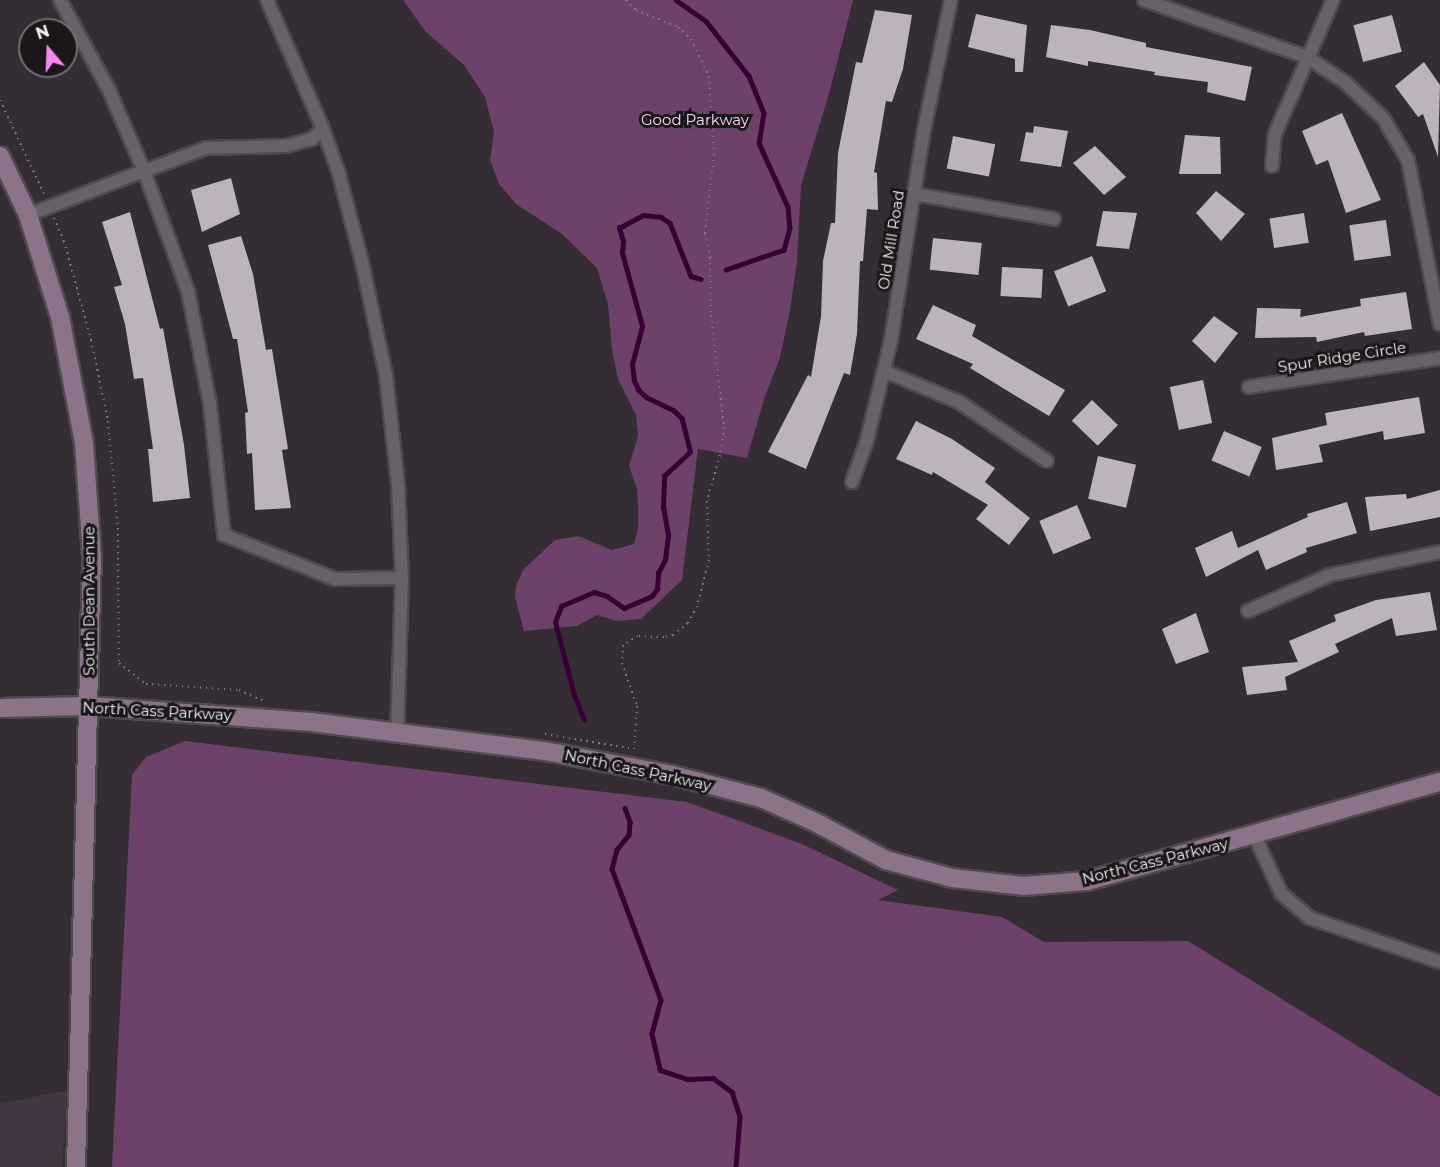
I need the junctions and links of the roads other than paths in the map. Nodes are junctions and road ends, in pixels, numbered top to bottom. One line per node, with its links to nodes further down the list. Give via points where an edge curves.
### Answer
1 (60, 0): 10 (street, via 109,90)
2 (267, 0): 7 (street)
3 (951, 0): 11 (street, Old Mill Road)
4 (1144, 0): 6 (street)
5 (1333, 0): 6 (street)
6 (1307, 57): 9 (street, via 1275,134); 14 (street, via 1346,83 1383,118 1408,160)
7 (323, 129): 10 (street, via 312,139 286,146 206,148); 21 (street, via 362,262 386,376 398,484)
8 (0, 156): 12 (street, South Dean Avenue)
9 (1272, 166)
10 (144, 171): 12 (street); 21 (street, via 188,291 210,404 224,535 335,579)
11 (914, 194): 13 (street); 16 (street, Old Mill Road)
12 (28, 215): 23 (street, South Dean Avenue, via 60,316 84,443 93,556)
13 (1054, 219)
14 (1440, 324)
15 (1440, 358): 17 (street, Spur Ridge Circle)
16 (884, 371): 18 (street, via 959,402); 19 (street, Old Mill Road)
17 (1249, 387)
18 (1047, 461)
19 (852, 482)
20 (1440, 552): 22 (street, via 1330,575)
21 (402, 578): 25 (street)
22 (1248, 611)
23 (88, 706): 24 (street, North Cass Parkway); 25 (street, North Cass Parkway, via 311,722); 29 (street, South Dean Avenue)
24 (0, 708)
25 (397, 733): 27 (street, North Cass Parkway, via 545,751 761,798 886,860 952,878 1023,886 1087,880)
26 (1440, 782): 27 (street, North Cass Parkway)
27 (1254, 835): 28 (street, via 1281,893 1310,918)
28 (1440, 962)
29 (76, 1167)

